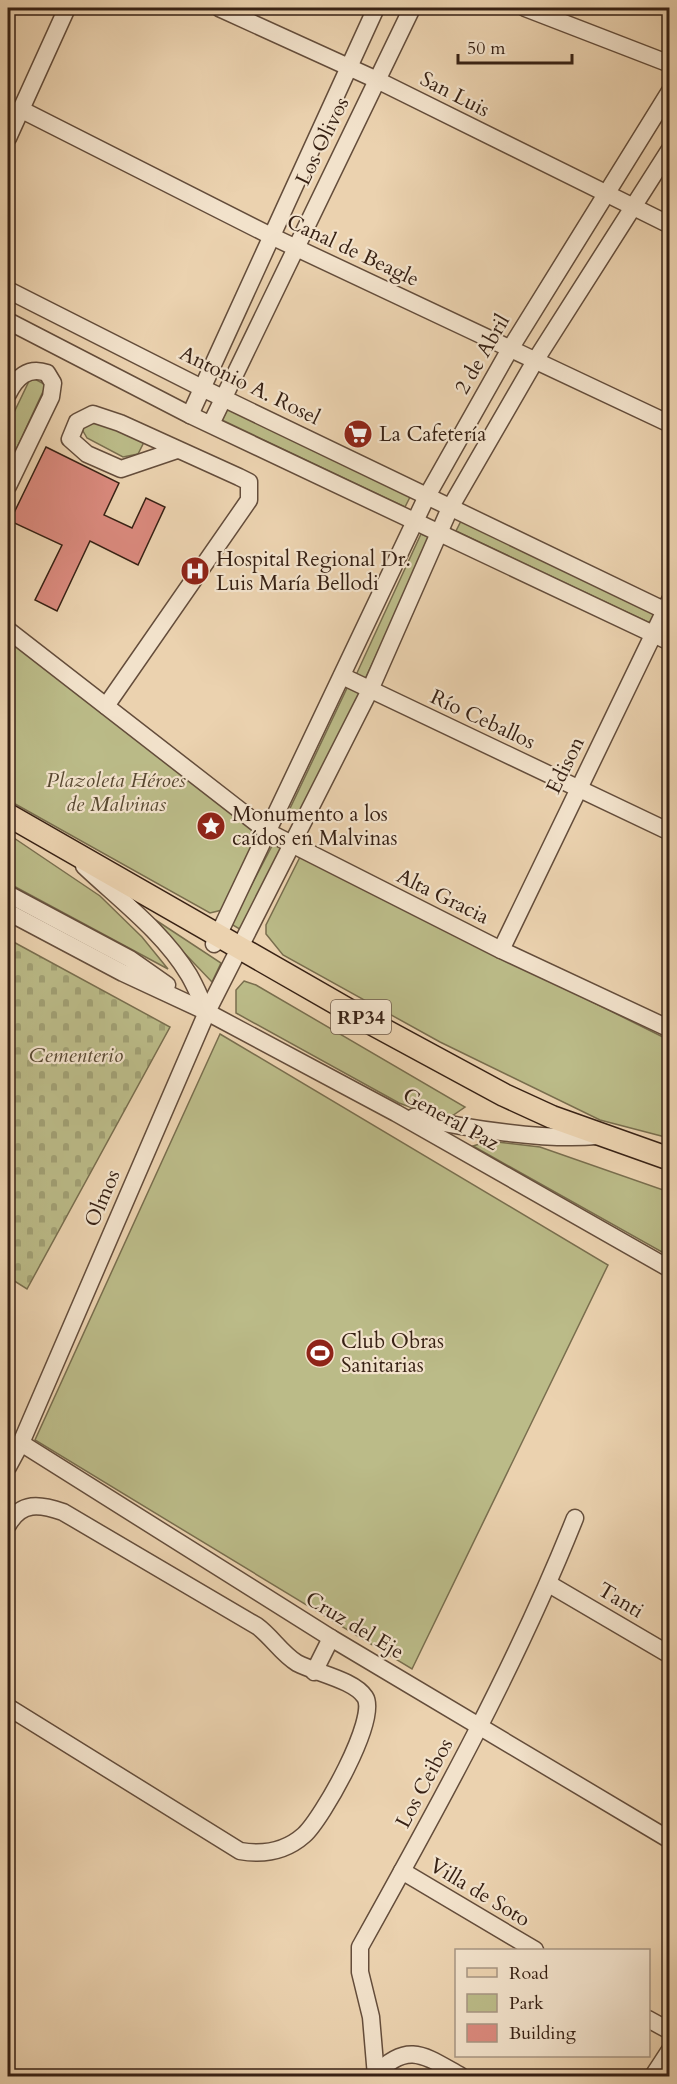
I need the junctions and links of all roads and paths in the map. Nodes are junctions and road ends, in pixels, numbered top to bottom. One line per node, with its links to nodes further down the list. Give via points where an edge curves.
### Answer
1 (67, 8): 10 (street)
2 (219, 8): 7 (street, San Luis)
3 (376, 8): 7 (street, Los Olivos)
4 (412, 8): 8 (street, Los Olivos)
5 (525, 8): 6 (street)
6 (669, 64)
7 (348, 67): 8 (street, San Luis); 16 (street, Los Olivos)
8 (377, 80): 13 (street, San Luis); 17 (street, Los Olivos)
9 (669, 91): 13 (street, 2 de Abril)
10 (20, 109): 11 (street); 16 (street, Canal de Beagle)
11 (8, 138)
12 (669, 149): 14 (street)
13 (606, 194): 14 (street, San Luis); 20 (street, 2 de Abril)
14 (633, 207): 15 (street, San Luis); 21 (street)
15 (669, 225)
16 (271, 236): 17 (street, Canal de Beagle); 22 (street, Los Olivos)
17 (296, 248): 20 (street, Canal de Beagle); 24 (street, Los Olivos)
18 (8, 290): 22 (street, Antonio A. Rosel)
19 (8, 321): 25 (street)
20 (510, 349): 21 (street, Canal de Beagle); 30 (street, 2 de Abril)
21 (536, 361): 27 (street, Canal de Beagle); 31 (street)
22 (202, 388): 24 (street, Antonio A. Rosel); 25 (street, Los Olivos)
23 (8, 394): 29 (street, via 23,373 37,369 47,373 53,383 51,397)
24 (223, 397): 26 (street, Los Olivos); 30 (street, Antonio A. Rosel)
25 (190, 415): 26 (street)
26 (211, 424): 32 (street)
27 (669, 424)
28 (177, 450): 28 (street, via 93,414 77,422 70,439 87,454 121,469); 40 (street, via 249,482 249,500)
29 (8, 486)
30 (427, 496): 31 (street, Antonio A. Rosel); 32 (street, 2 de Abril)
31 (450, 508): 33 (street); 34 (street, Antonio A. Rosel)
32 (416, 522): 33 (street); 38 (street, 2 de Abril)
33 (439, 534): 36 (street); 39 (street)
34 (668, 608): 36 (street, Edison)
35 (8, 630): 40 (street, Alta Gracia)
36 (654, 635): 37 (street); 41 (street, Edison)
37 (669, 642)
38 (342, 676): 39 (street, Río Ceballos); 43 (street, 2 de Abril)
39 (370, 690): 41 (street, Río Ceballos); 45 (street)
40 (106, 705): 43 (street, Alta Gracia)
41 (579, 789): 44 (street, Río Ceballos); 50 (street, Edison)
42 (8, 815): 46 (main road, RP34)
43 (268, 832): 45 (street, Alta Gracia); 49 (street, 2 de Abril)
44 (669, 832)
45 (293, 846): 50 (street, Alta Gracia); 51 (street)
46 (66, 849): 49 (main road, RP34, via 122,888); 52 (street, via 175,954)
47 (8, 894): 52 (street, General Paz, via 130,959)
48 (8, 912): 52 (street, General Paz)
49 (216, 940): 51 (main road, RP34)
50 (501, 950): 53 (street, Alta Gracia)
51 (238, 952): 52 (street, Olmos); 55 (main road, RP34, via 499,1103)
52 (207, 1012): 54 (street, General Paz); 59 (street, Olmos)
53 (669, 1029)
54 (396, 1113): 55 (street, via 448,1125); 58 (street, General Paz)
55 (590, 1136): 56 (main road, RP34); 57 (main road, RP34)
56 (669, 1159)
57 (669, 1169)
58 (669, 1269)
59 (21, 1443): 60 (street, Olmos); 64 (street, Cruz del Eje)
60 (8, 1467)
61 (575, 1518): 63 (street, Los Ceibos)
62 (8, 1525): 66 (street, via 18,1511 29,1505 44,1505 63,1512 257,1626 294,1661)
63 (549, 1584): 65 (street, Tanti); 68 (street, Los Ceibos)
64 (331, 1638): 66 (street); 68 (street, Cruz del Eje)
65 (669, 1655)
66 (314, 1672): 67 (street, via 352,1685 366,1698 369,1711 364,1731 318,1819 304,1835 270,1852 240,1851)
67 (8, 1707)
68 (480, 1726): 69 (street, Cruz del Eje); 70 (street, Los Ceibos)
69 (669, 1840)
70 (402, 1871): 71 (street, Villa de Soto); 75 (street, Los Ceibos, via 360,1947 360,1972 371,2016)
71 (533, 1949)
72 (650, 2020): 73 (street)
73 (669, 2031)
74 (669, 2050): 77 (street)
75 (376, 2076): 76 (street, via 390,2059 417,2054)
76 (461, 2076)
77 (653, 2076)

